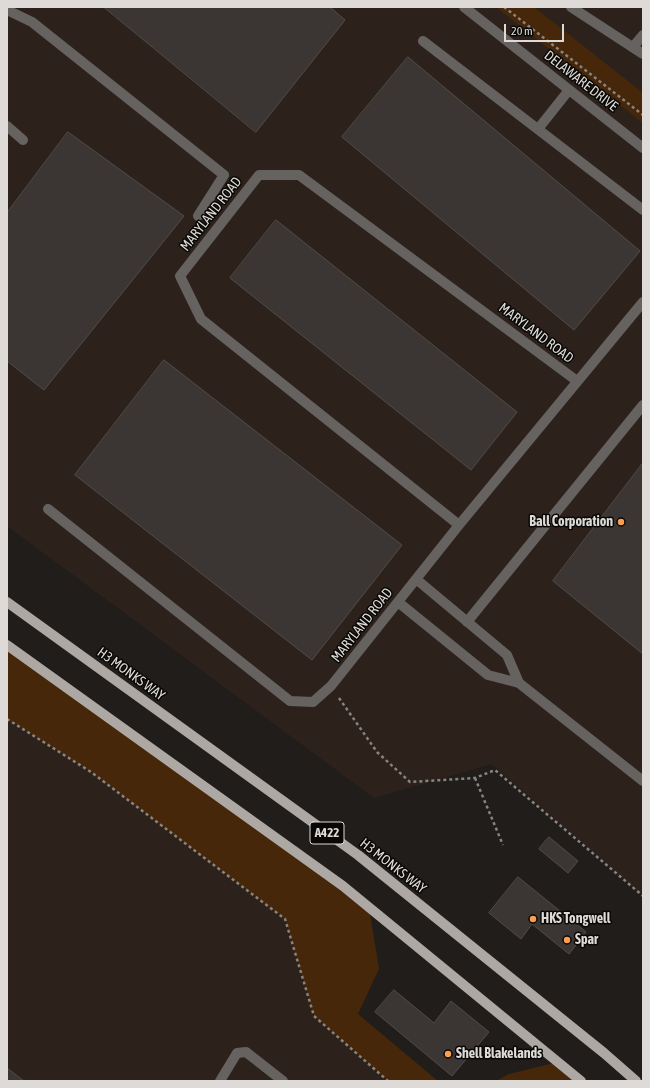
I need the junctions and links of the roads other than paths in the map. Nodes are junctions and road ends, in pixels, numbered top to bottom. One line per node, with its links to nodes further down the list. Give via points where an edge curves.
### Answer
1 (464, 7): 8 (street, DELAWARE DRIVE)
2 (574, 8): 6 (street)
3 (7, 10): 14 (street, via 32,22 224,175)
4 (643, 35): 6 (street)
5 (422, 41): 10 (street)
6 (633, 47): 7 (street)
7 (643, 54)
8 (569, 90): 10 (street); 12 (street, DELAWARE DRIVE)
9 (7, 126): 11 (street)
10 (538, 129): 13 (street)
11 (23, 140)
12 (643, 148)
13 (643, 210)
14 (198, 216)
15 (643, 302): 16 (street, MARYLAND ROAD)
16 (577, 381): 19 (street, MARYLAND ROAD); 19 (street, MARYLAND ROAD, via 299,175 259,175 180,276 201,319)
17 (643, 405): 23 (street)
18 (48, 509): 22 (street, MARYLAND ROAD, via 290,701 314,702 331,686)
19 (459, 525): 20 (street, MARYLAND ROAD)
20 (416, 579): 22 (street, MARYLAND ROAD); 23 (street)
21 (7, 602): 30 (main road, H3 MONKS WAY / A422, via 358,855)
22 (398, 602): 25 (street, via 488,675)
23 (467, 622): 25 (street, via 507,655)
24 (7, 645): 29 (main road, A422, via 343,886)
25 (519, 683): 26 (street)
26 (643, 782)
27 (220, 1081): 28 (street, via 237,1053 246,1052)
28 (283, 1081)
29 (581, 1081)
30 (636, 1081)

